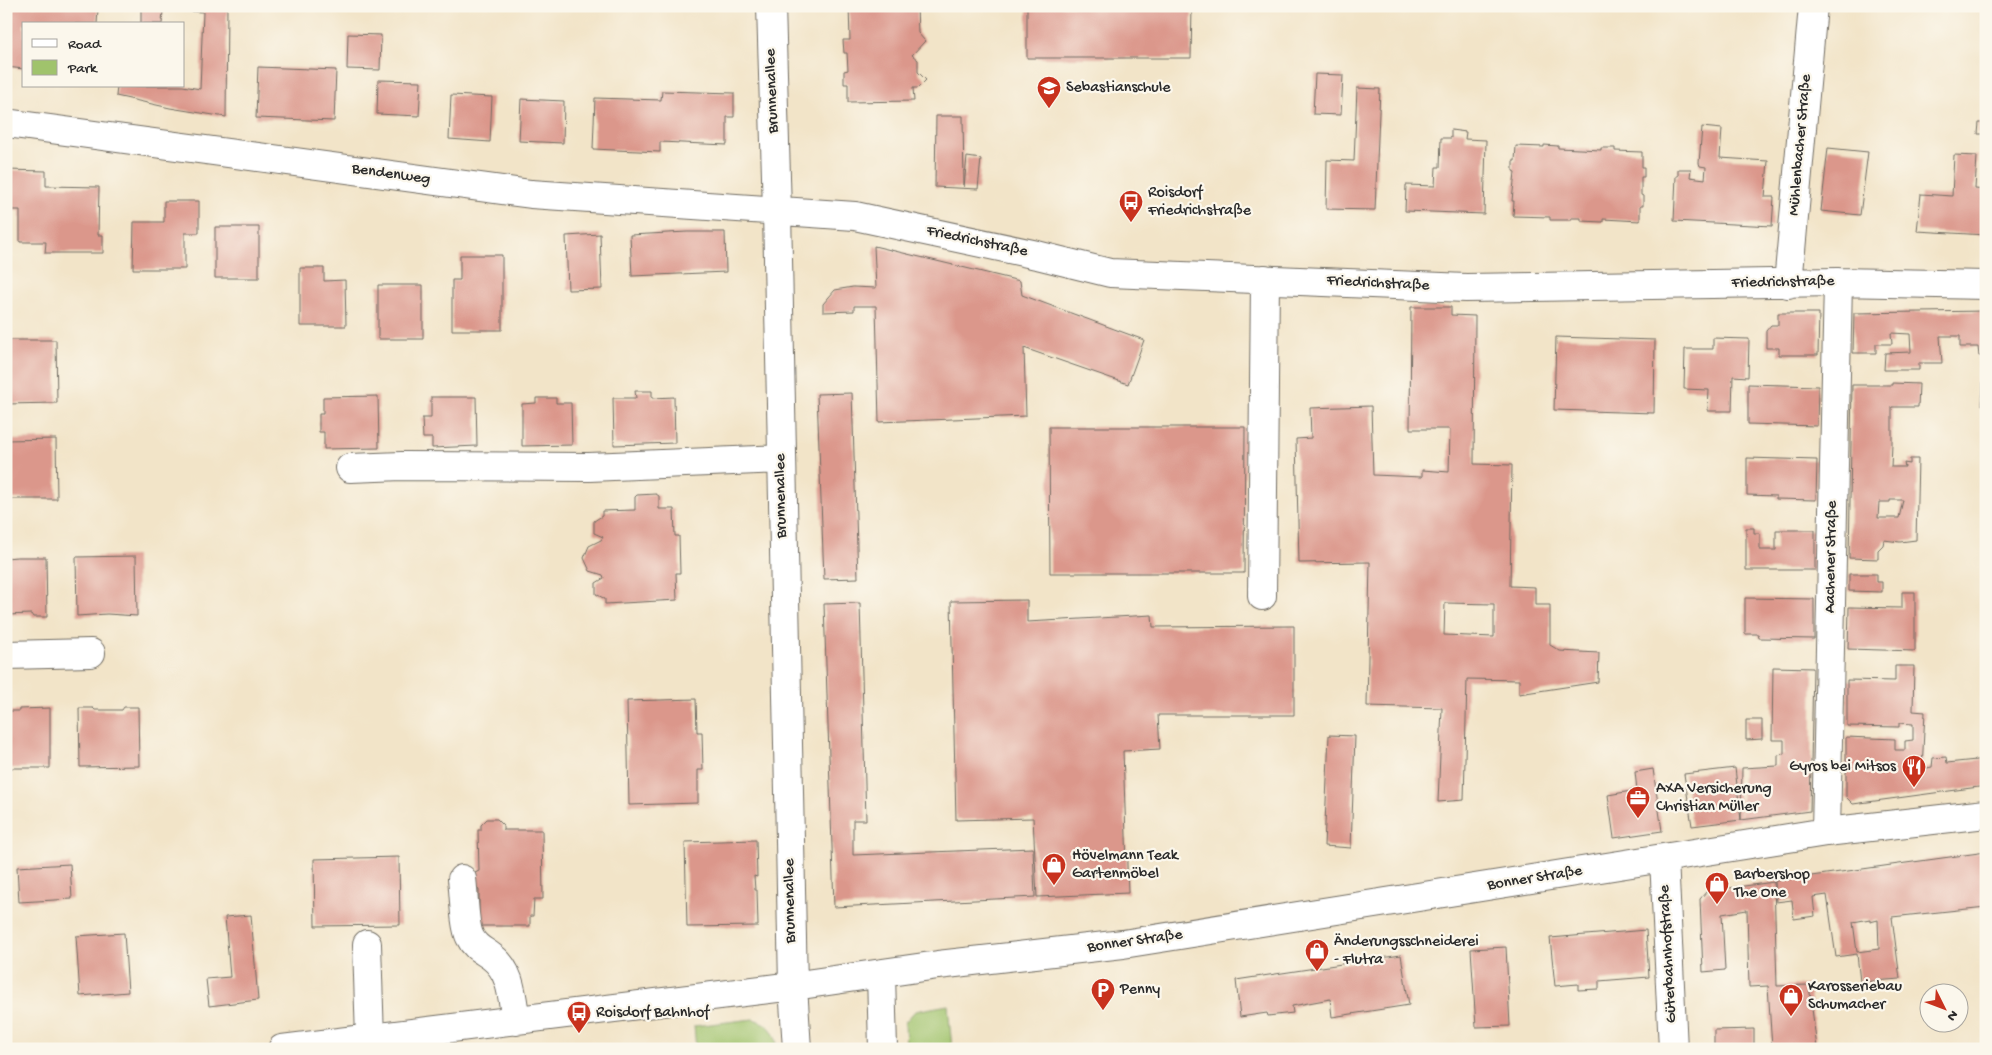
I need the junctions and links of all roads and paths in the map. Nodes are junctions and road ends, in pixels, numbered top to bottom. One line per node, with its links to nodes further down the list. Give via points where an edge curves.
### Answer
1 (771, 6): 4 (street, Brunnenallee)
2 (1814, 6): 7 (street, Mühlenbacher Straße)
3 (6, 123): 4 (street, Bendenweg, via 531,194)
4 (777, 211): 5 (street, Friedrichstraße, via 855,216 1110,273); 9 (street, Brunnenallee)
5 (1265, 279): 7 (street, Friedrichstraße, via 1466,288); 11 (street)
6 (1838, 282): 7 (street, Friedrichstraße); 8 (street, Friedrichstraße); 15 (street, Aachener Straße)
7 (1788, 284)
8 (1986, 286)
9 (782, 459): 10 (street, via 588,466); 20 (street, Brunnenallee)
10 (350, 468)
11 (1262, 596)
12 (92, 653): 13 (street)
13 (6, 655)
14 (1986, 814): 15 (street, Bonner Straße)
15 (1826, 832): 16 (street, Bonner Straße)
16 (1664, 858): 19 (street, Bonner Straße, via 1123,944); 26 (street, Güterbahnhofstraße)
17 (462, 878): 21 (street, via 468,934 475,946 493,958 505,972 510,982)
18 (367, 944): 22 (street)
19 (881, 974): 20 (street, Bonner Straße); 25 (street)
20 (793, 986): 21 (street, Bonner Straße); 24 (street, Brunnenallee)
21 (516, 1021): 22 (street, Bonner Straße)
22 (370, 1039): 23 (street, Bonner Straße)
23 (282, 1049)
24 (797, 1049)
25 (883, 1049)
26 (1673, 1049)

